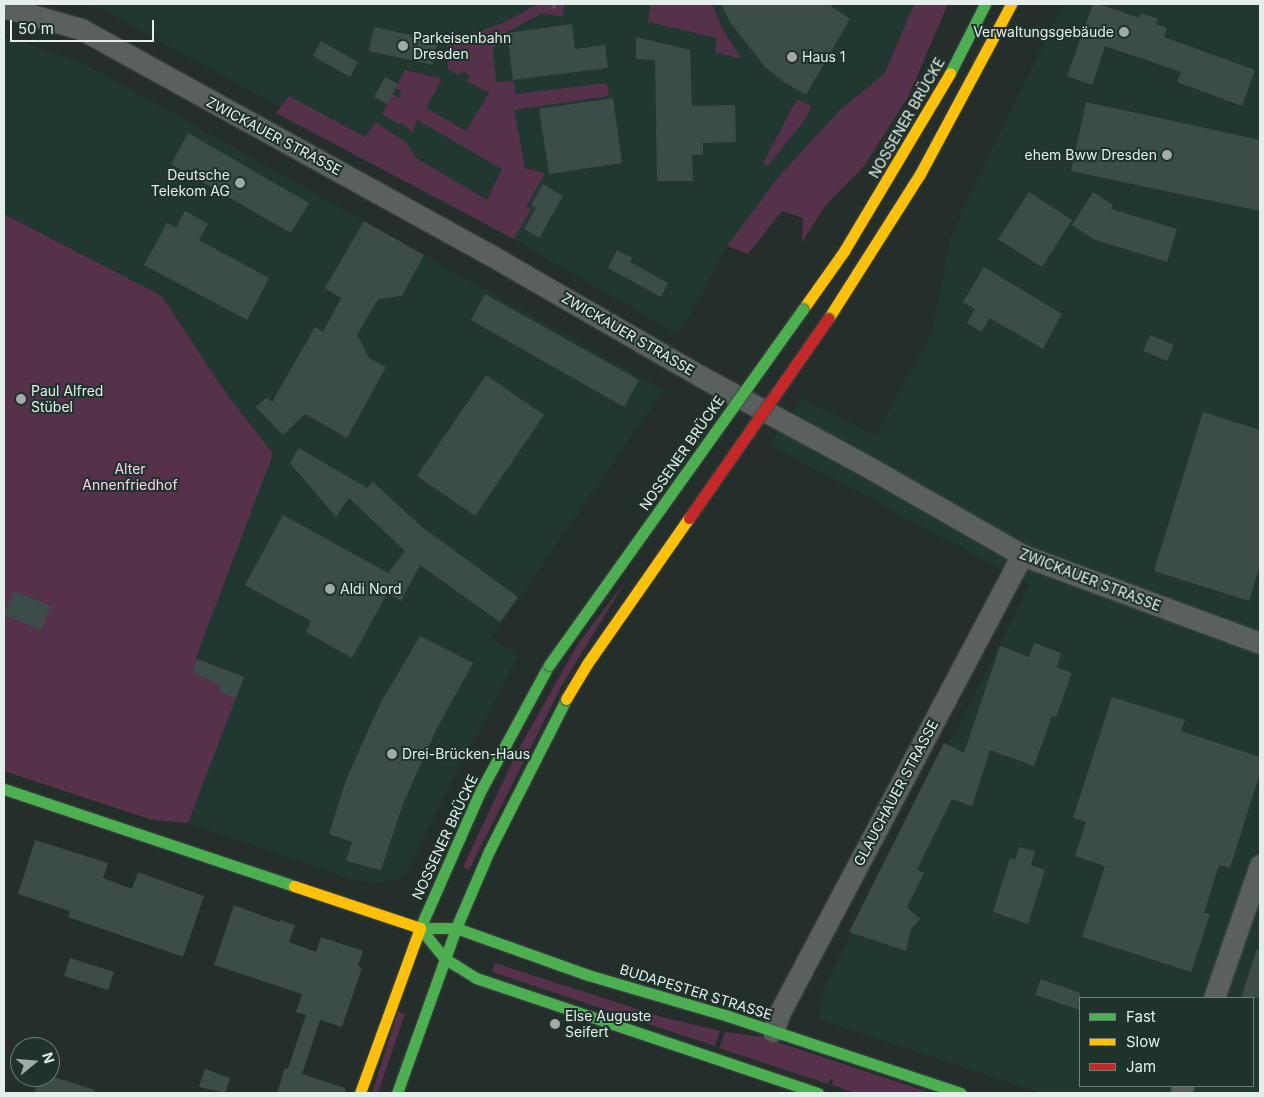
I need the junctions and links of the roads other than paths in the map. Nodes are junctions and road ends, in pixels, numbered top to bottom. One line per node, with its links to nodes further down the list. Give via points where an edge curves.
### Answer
1 (985, 4): 8 (main road, NOSSENER BRÜCKE, bridge, via 959,57 844,252 549,665 481,790)
2 (1011, 4): 9 (main road, bridge, via 920,174 828,318 587,664 497,834)
3 (4, 7): 4 (street, ZWICKAUER STRASSE, via 81,29 872,469)
4 (1022, 556): 5 (street, ZWICKAUER STRASSE); 12 (street, GLAUCHAUER STRASSE, via 780,1012)
5 (1260, 643)
6 (4, 790): 8 (main road)
7 (1260, 865): 11 (street)
8 (420, 928): 9 (main road, BUDAPESTER STRASSE); 10 (main road); 13 (main road, NOSSENER BRÜCKE)
9 (456, 928): 10 (main road); 12 (main road, BUDAPESTER STRASSE, via 588,975)
10 (444, 958): 14 (main road); 15 (main road, via 476,978)
11 (1214, 997)
12 (773, 1032): 16 (main road, BUDAPESTER STRASSE)
13 (360, 1093)
14 (396, 1093)
15 (818, 1093)
16 (961, 1093)

